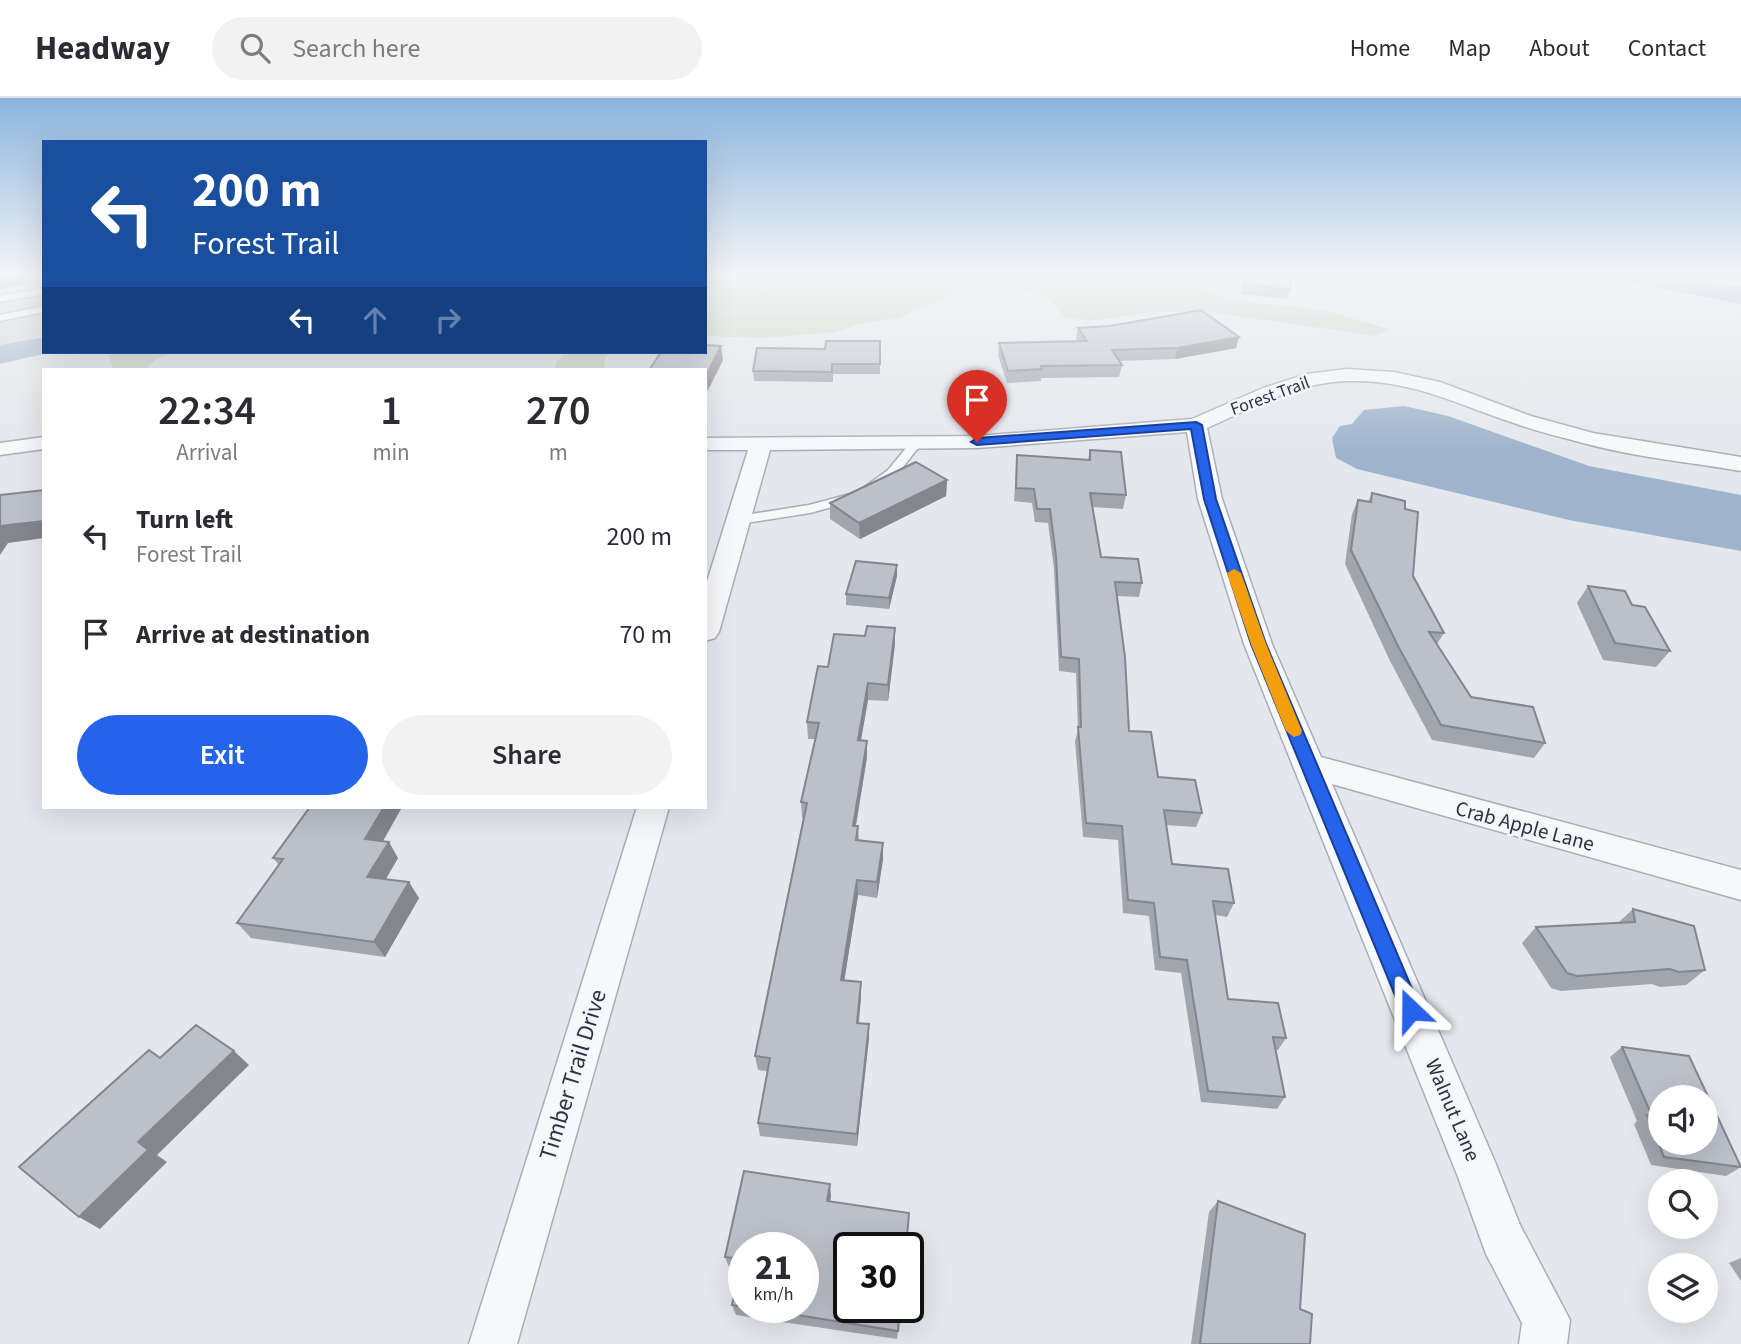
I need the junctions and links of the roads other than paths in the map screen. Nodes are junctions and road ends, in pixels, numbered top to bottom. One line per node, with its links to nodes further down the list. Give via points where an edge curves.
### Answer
1 (1196, 425): 5 (street, Forest Trail); 7 (street, Forest Trail, via 1307,380 1372,375 1433,386 1591,439); 10 (street, Walnut Lane, via 1218,525 1258,644)
2 (42, 443): 6 (street)
3 (707, 444): 4 (street, Forest Trail)
4 (761, 444): 5 (street, Forest Trail); 8 (street)
5 (915, 444): 8 (lane, via 892,472 853,498)
6 (0, 449)
7 (1741, 464)
8 (739, 520): 9 (street)
9 (707, 625)
10 (1309, 766): 12 (street, Crab Apple Lane); 13 (street, Walnut Lane, via 1502,1238)
11 (652, 809): 14 (street, Timber Trail Drive)
12 (1741, 884)
13 (1549, 1336)
14 (493, 1344)

